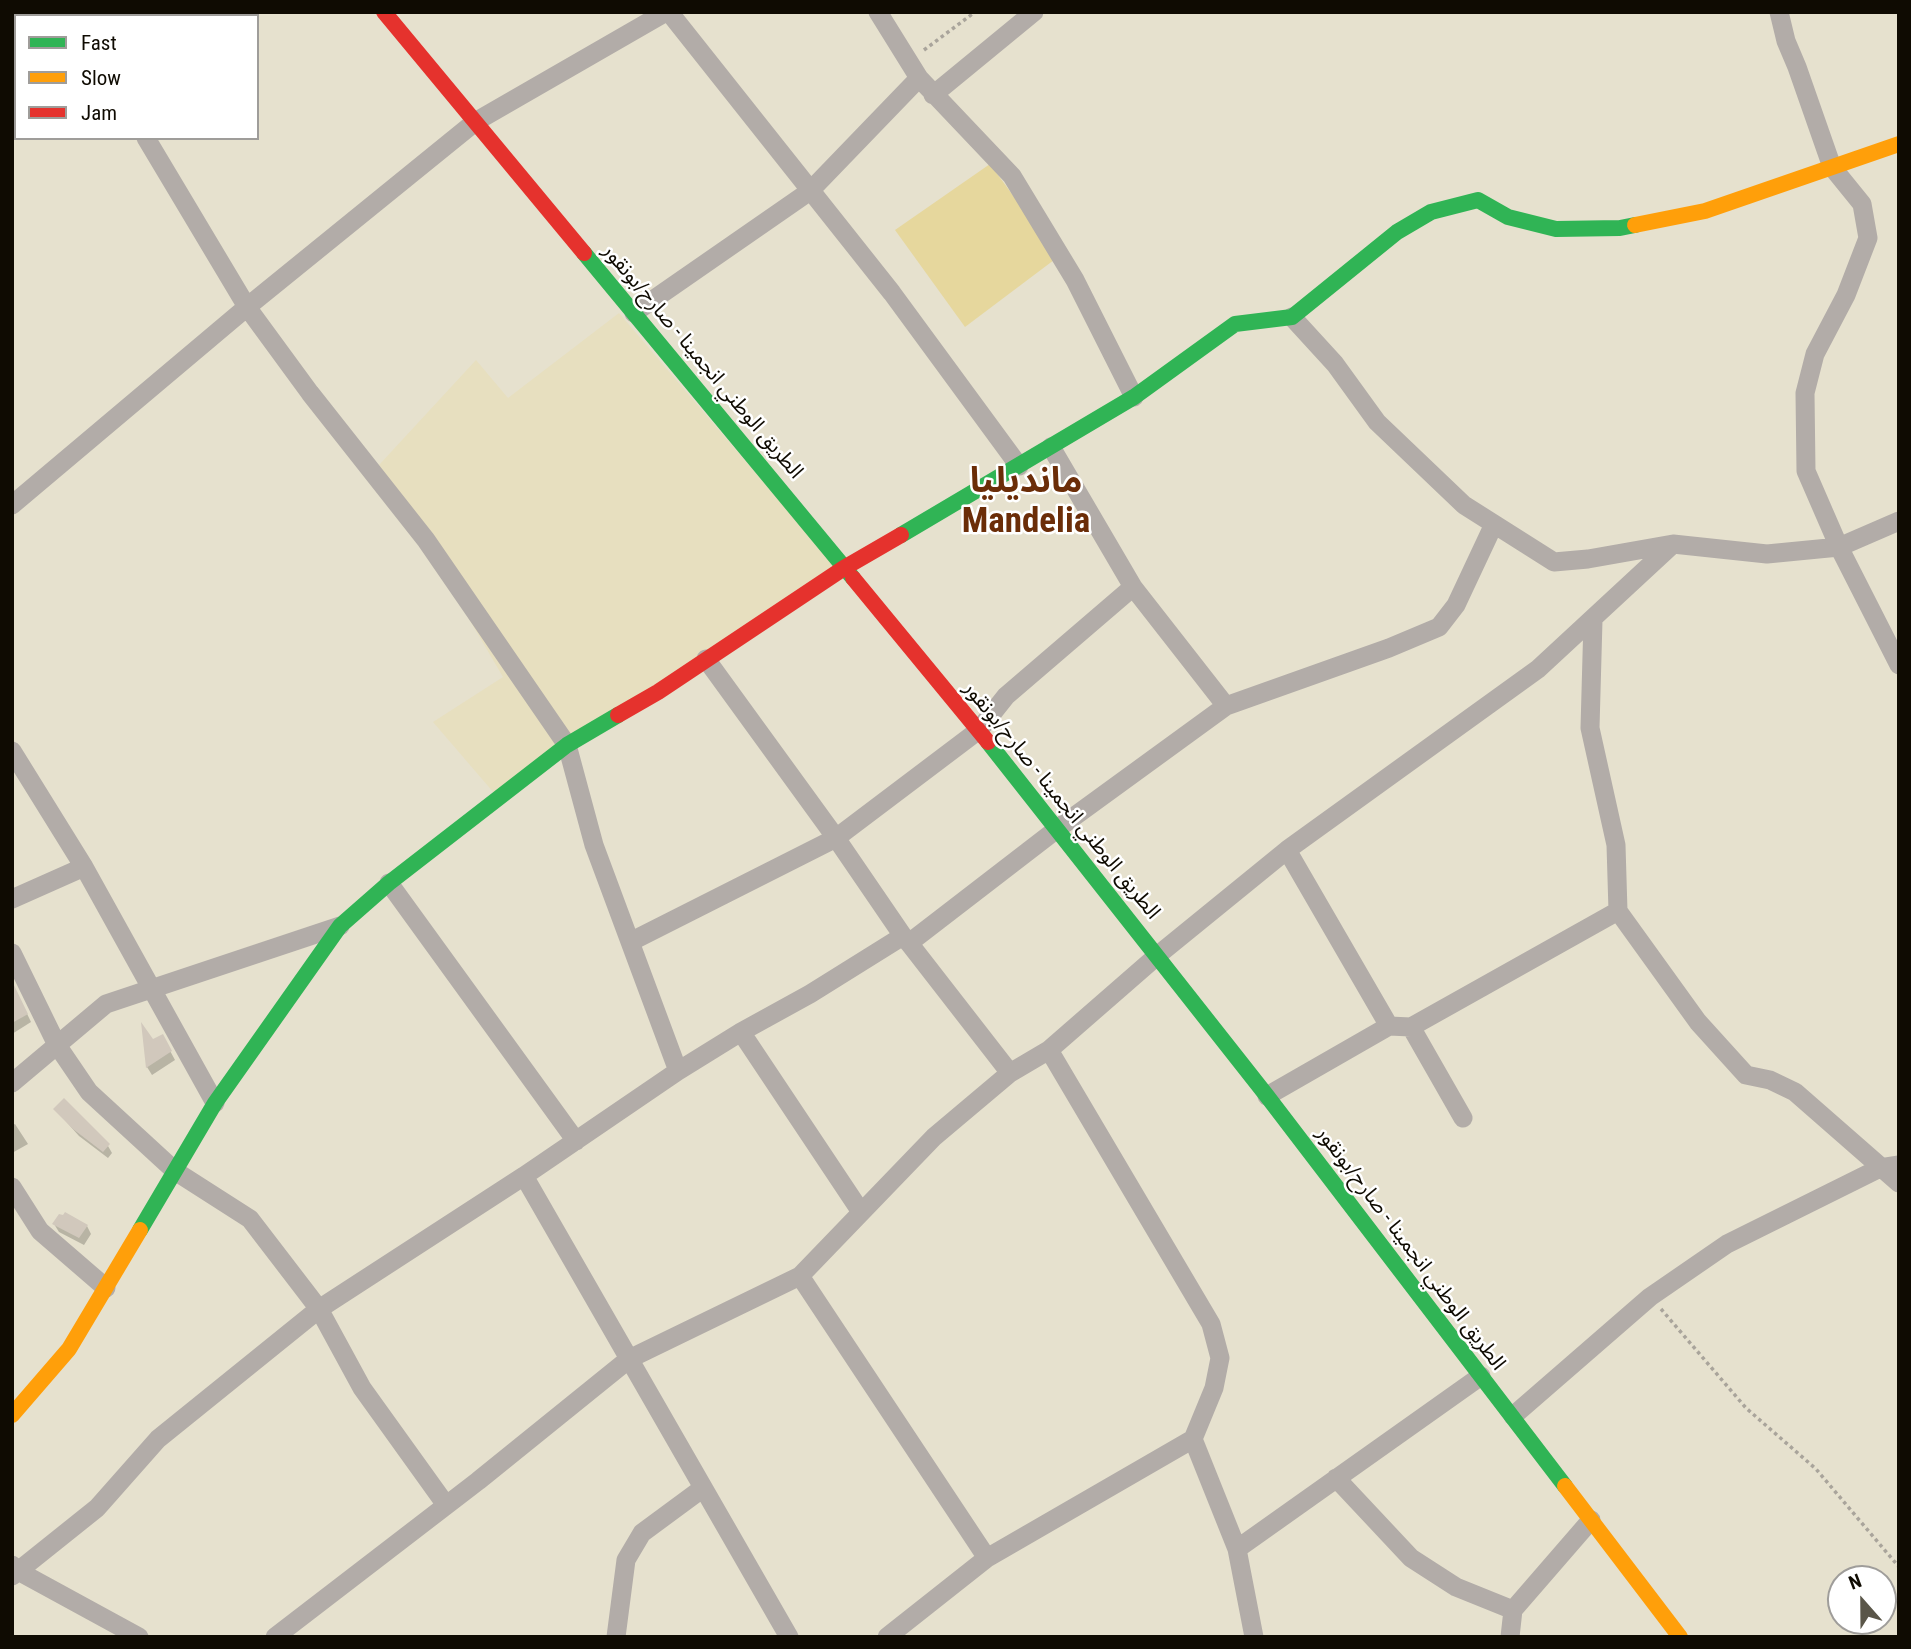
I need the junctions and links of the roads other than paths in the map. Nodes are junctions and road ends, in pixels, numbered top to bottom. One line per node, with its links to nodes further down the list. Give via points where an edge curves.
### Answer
1 (384, 12): 8 (main road, الطريق الوطني انجمينا - صارح/بونقور)
2 (668, 12): 8 (street); 12 (street)
3 (878, 12): 6 (street)
4 (1034, 12): 7 (street)
5 (1779, 12): 11 (street)
6 (913, 70): 7 (street); 12 (street)
7 (933, 95): 16 (street, via 1012,176 1075,280)
8 (475, 122): 13 (street); 14 (main road, الطريق الوطني انجمينا - صارح/بونقور)
9 (142, 140): 13 (street)
10 (1899, 144): 11 (main road)
11 (1832, 167): 15 (main road, via 1705,211 1620,228 1556,229 1508,217 1478,200 1431,212 1397,232); 23 (street, via 1862,204 1868,238 1846,295 1815,354 1805,393 1806,471)
12 (810, 191): 14 (street); 18 (street)
13 (247, 307): 19 (street); 31 (street, via 426,540)
14 (634, 313): 24 (main road, الطريق الوطني انجمينا - صارح/بونقور)
15 (1292, 317): 16 (main road, via 1235,324); 21 (street, via 1335,364 1377,422 1464,505)
16 (1134, 397): 17 (main road)
17 (1051, 447): 18 (main road); 25 (street)
18 (1019, 466): 24 (main road)
19 (12, 505)
20 (1899, 521): 23 (street)
21 (1494, 524): 22 (street, via 1554,562); 29 (street, via 1456,605 1439,627)
22 (1673, 544): 23 (street, via 1767,554); 26 (street)
23 (1839, 547): 28 (street)
24 (844, 568): 27 (main road); 30 (main road, الطريق الوطني انجمينا - صارح/بونقور)
25 (1133, 587): 29 (street); 30 (street, via 1006,696)
26 (1592, 620): 35 (street, via 1538,669); 39 (street, via 1590,728 1616,845)
27 (706, 659): 31 (main road); 34 (street)
28 (1899, 665)
29 (1226, 706): 33 (street)
30 (979, 730): 33 (main road, الطريق الوطني انجمينا - صارح/بونقور); 34 (street)
31 (567, 745): 37 (main road); 42 (street, via 594,845)
32 (12, 751): 36 (street)
33 (1057, 829): 41 (street); 44 (main road, الطريق الوطني انجمينا - صارح/بونقور)
34 (836, 838): 41 (street); 42 (street)
35 (1287, 850): 44 (street); 46 (street)
36 (83, 867): 38 (street); 45 (street)
37 (389, 883): 40 (main road); 57 (street)
38 (12, 900)
39 (1618, 911): 47 (street); 58 (street, via 1698,1023 1746,1075 1795,1092)
40 (340, 926): 45 (street); 55 (main road)
41 (906, 940): 48 (street); 52 (street)
42 (630, 942): 51 (street)
43 (12, 953): 49 (street)
44 (1158, 955): 50 (street); 54 (main road, الطريق الوطني انجمينا - صارح/بونقور)
45 (152, 990): 49 (street, via 106,1004); 55 (street)
46 (1389, 1026): 47 (street); 54 (street)
47 (1411, 1027): 56 (street)
48 (741, 1032): 51 (street); 63 (street)
49 (57, 1045): 53 (street); 59 (street, via 89,1092)
50 (1049, 1050): 52 (street); 71 (street, via 1211,1324 1220,1357 1214,1388)
51 (678, 1071): 57 (street)
52 (1010, 1073): 63 (street, via 934,1137)
53 (12, 1083)
54 (1267, 1096): 68 (main road, الطريق الوطني انجمينا - صارح/بونقور)
55 (215, 1103): 59 (main road)
56 (1463, 1118)
57 (576, 1141): 60 (street)
58 (1889, 1167): 61 (street); 70 (street, via 1727,1244 1650,1297)
59 (175, 1171): 65 (main road); 66 (street, via 250,1219)
60 (524, 1176): 66 (street); 67 (street)
61 (1899, 1183)
62 (12, 1187): 65 (street, via 40,1231)
63 (861, 1212): 64 (street)
64 (800, 1276): 67 (street); 77 (street)
65 (106, 1288): 69 (main road, via 69,1349)
66 (319, 1310): 74 (street, via 362,1388); 78 (street, via 158,1439 97,1508)
67 (629, 1359): 73 (street); 74 (street)
68 (1481, 1376): 70 (main road, الطريق الوطني انجمينا - صارح/بونقور); 72 (street)
69 (12, 1415)
70 (1513, 1416): 75 (main road, الطريق الوطني انجمينا - صارح/بونقور)
71 (1193, 1439): 76 (street); 77 (street)
72 (1336, 1478): 76 (street); 79 (street, via 1411,1558 1456,1587)
73 (703, 1488): 82 (street, via 642,1533 626,1560); 83 (street)
74 (446, 1505): 81 (street)
75 (1591, 1520): 79 (street); 87 (main road, الطريق الوطني انجمينا - صارح/بونقور)
76 (1237, 1549): 85 (street)
77 (987, 1558): 84 (street)
78 (14, 1570): 80 (street)
79 (1513, 1611): 86 (street)
80 (139, 1637)
81 (275, 1637)
82 (616, 1637)
83 (789, 1637)
84 (887, 1637)
85 (1254, 1637)
86 (1510, 1637)
87 (1681, 1637)

